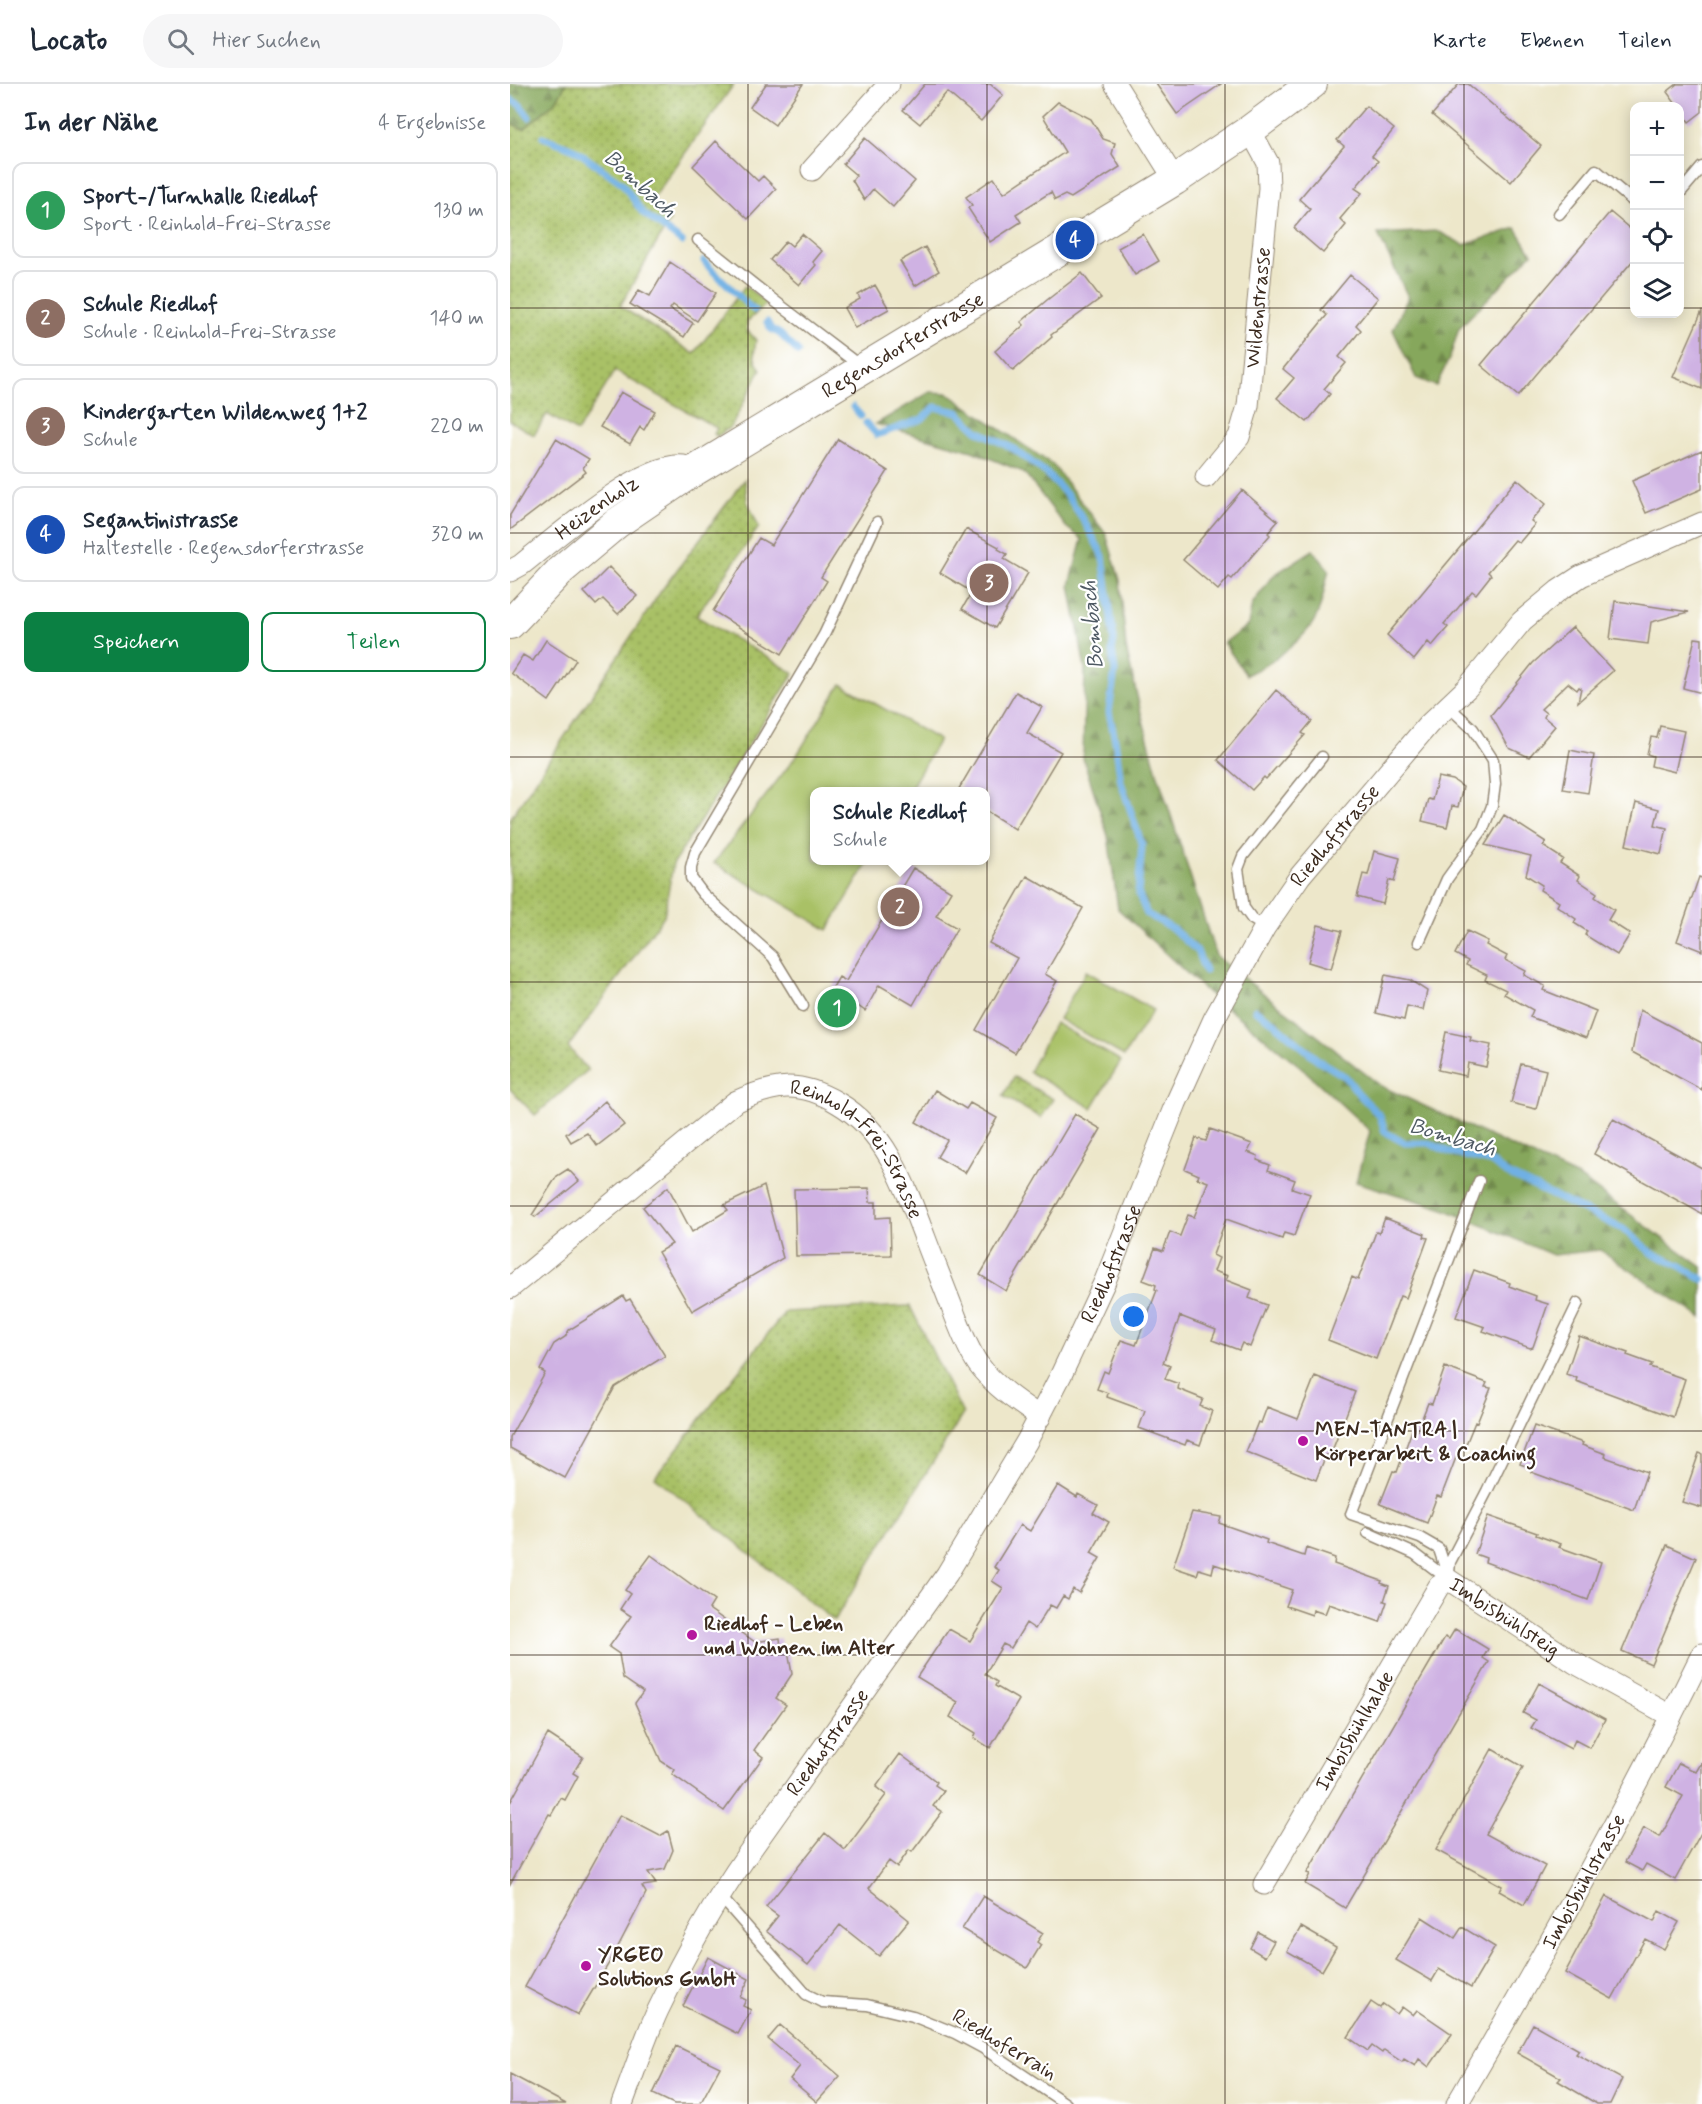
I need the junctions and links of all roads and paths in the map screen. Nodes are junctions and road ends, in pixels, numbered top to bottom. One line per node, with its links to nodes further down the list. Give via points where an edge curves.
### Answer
1 (889, 84): 6 (street)
2 (1114, 84): 7 (street)
3 (1312, 84): 4 (street, Regensdorferstrasse)
4 (1250, 130): 7 (street, Regensdorferstrasse); 14 (street, Wildenstrasse, via 1268,163 1269,188 1248,406 1239,437)
5 (1702, 167): 8 (lane)
6 (812, 170)
7 (1175, 180): 12 (street, Regensdorferstrasse)
8 (1684, 188)
9 (1630, 198): 10 (lane, via 1596,170)
10 (1559, 214)
11 (698, 240): 12 (lane)
12 (861, 370): 13 (street, Regensdorferstrasse)
13 (689, 474): 17 (street, Heizenholz, via 683,466 674,465 650,473 609,498); 18 (street, Regensdorferstrasse, via 616,523 561,570)
14 (1206, 477)
15 (877, 522): 23 (lane, via 824,635 691,867 691,878 704,894 773,957)
16 (1702, 523): 19 (street, Riedhofstrasse, via 1581,576 1558,591 1522,621)
17 (510, 571)
18 (510, 624)
19 (1448, 706): 21 (street, Riedhofstrasse, via 1428,724 1300,876); 22 (lane, via 1473,729 1493,760 1495,784 1483,829 1447,879)
20 (1322, 757): 21 (lane, via 1243,856 1238,869 1244,908)
21 (1265, 927): 27 (street, Riedhofstrasse, via 1214,1019 1105,1281)
22 (1419, 942)
23 (802, 1006)
24 (1479, 1181): 29 (lane, Imbisbühlsteig, via 1351,1514 1420,1538 1438,1549)
25 (510, 1288): 27 (street, Reinhold-Frei-Strasse, via 735,1102 767,1089 806,1088 848,1108 888,1153 978,1364 1006,1394)
26 (1578, 1304): 29 (lane, via 1450,1562)
27 (1040, 1417): 33 (street, Riedhofstrasse, via 947,1574)
28 (1368, 1533): 29 (lane, via 1415,1554)
29 (1449, 1580): 31 (street, Imbisbühlsteig, via 1575,1663); 32 (street, Imbisbühlhalde, via 1439,1586)
30 (1702, 1654): 31 (street, Imbisbühlstrasse)
31 (1671, 1716): 36 (street, Imbisbühlstrasse, via 1559,1927)
32 (1264, 1884)
33 (720, 1896): 34 (street, Riedhofstrasse, via 693,1939 657,2012); 35 (lane, Riedhoferrain, via 806,1994 822,2002 867,2004 947,2030)
34 (622, 2104)
35 (1066, 2104)
36 (1456, 2104)

